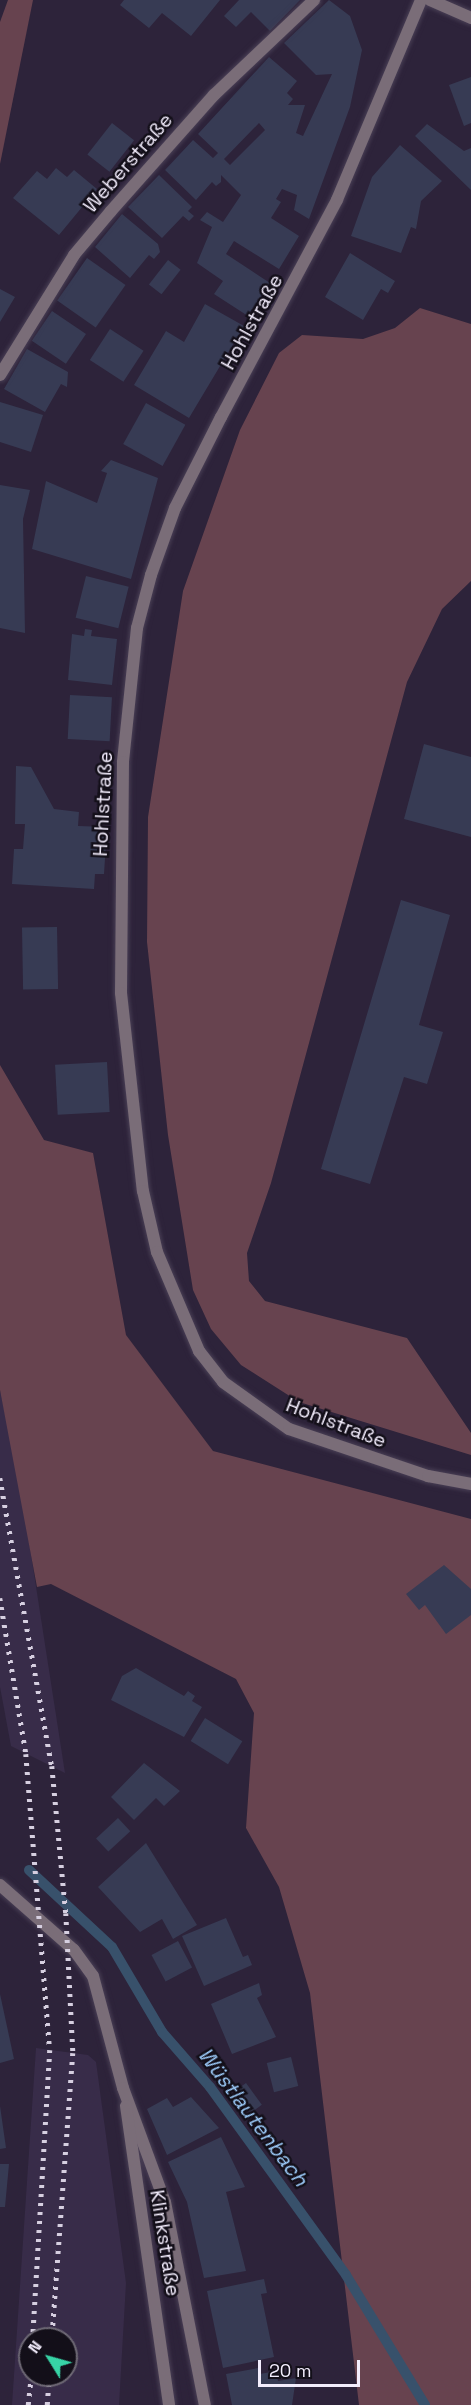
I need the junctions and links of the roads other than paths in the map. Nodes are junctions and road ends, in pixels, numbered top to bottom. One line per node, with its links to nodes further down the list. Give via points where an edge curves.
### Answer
1 (314, 0): 5 (street, Weberstraße, via 214,94 74,255)
2 (421, 0): 6 (street, Hohlstraße, via 337,200 221,417 151,575 137,628 123,762 121,993 130,1115 145,1201 170,1290 200,1351 224,1382 289,1429 428,1476)
3 (430, 0): 4 (street)
4 (471, 18)
5 (0, 375)
6 (471, 1484)
7 (0, 1885): 8 (street, via 74,1950 93,1976)
8 (123, 2088): 9 (street, Klinkstraße); 10 (street, via 165,2202)
9 (169, 2405)
10 (205, 2405)

